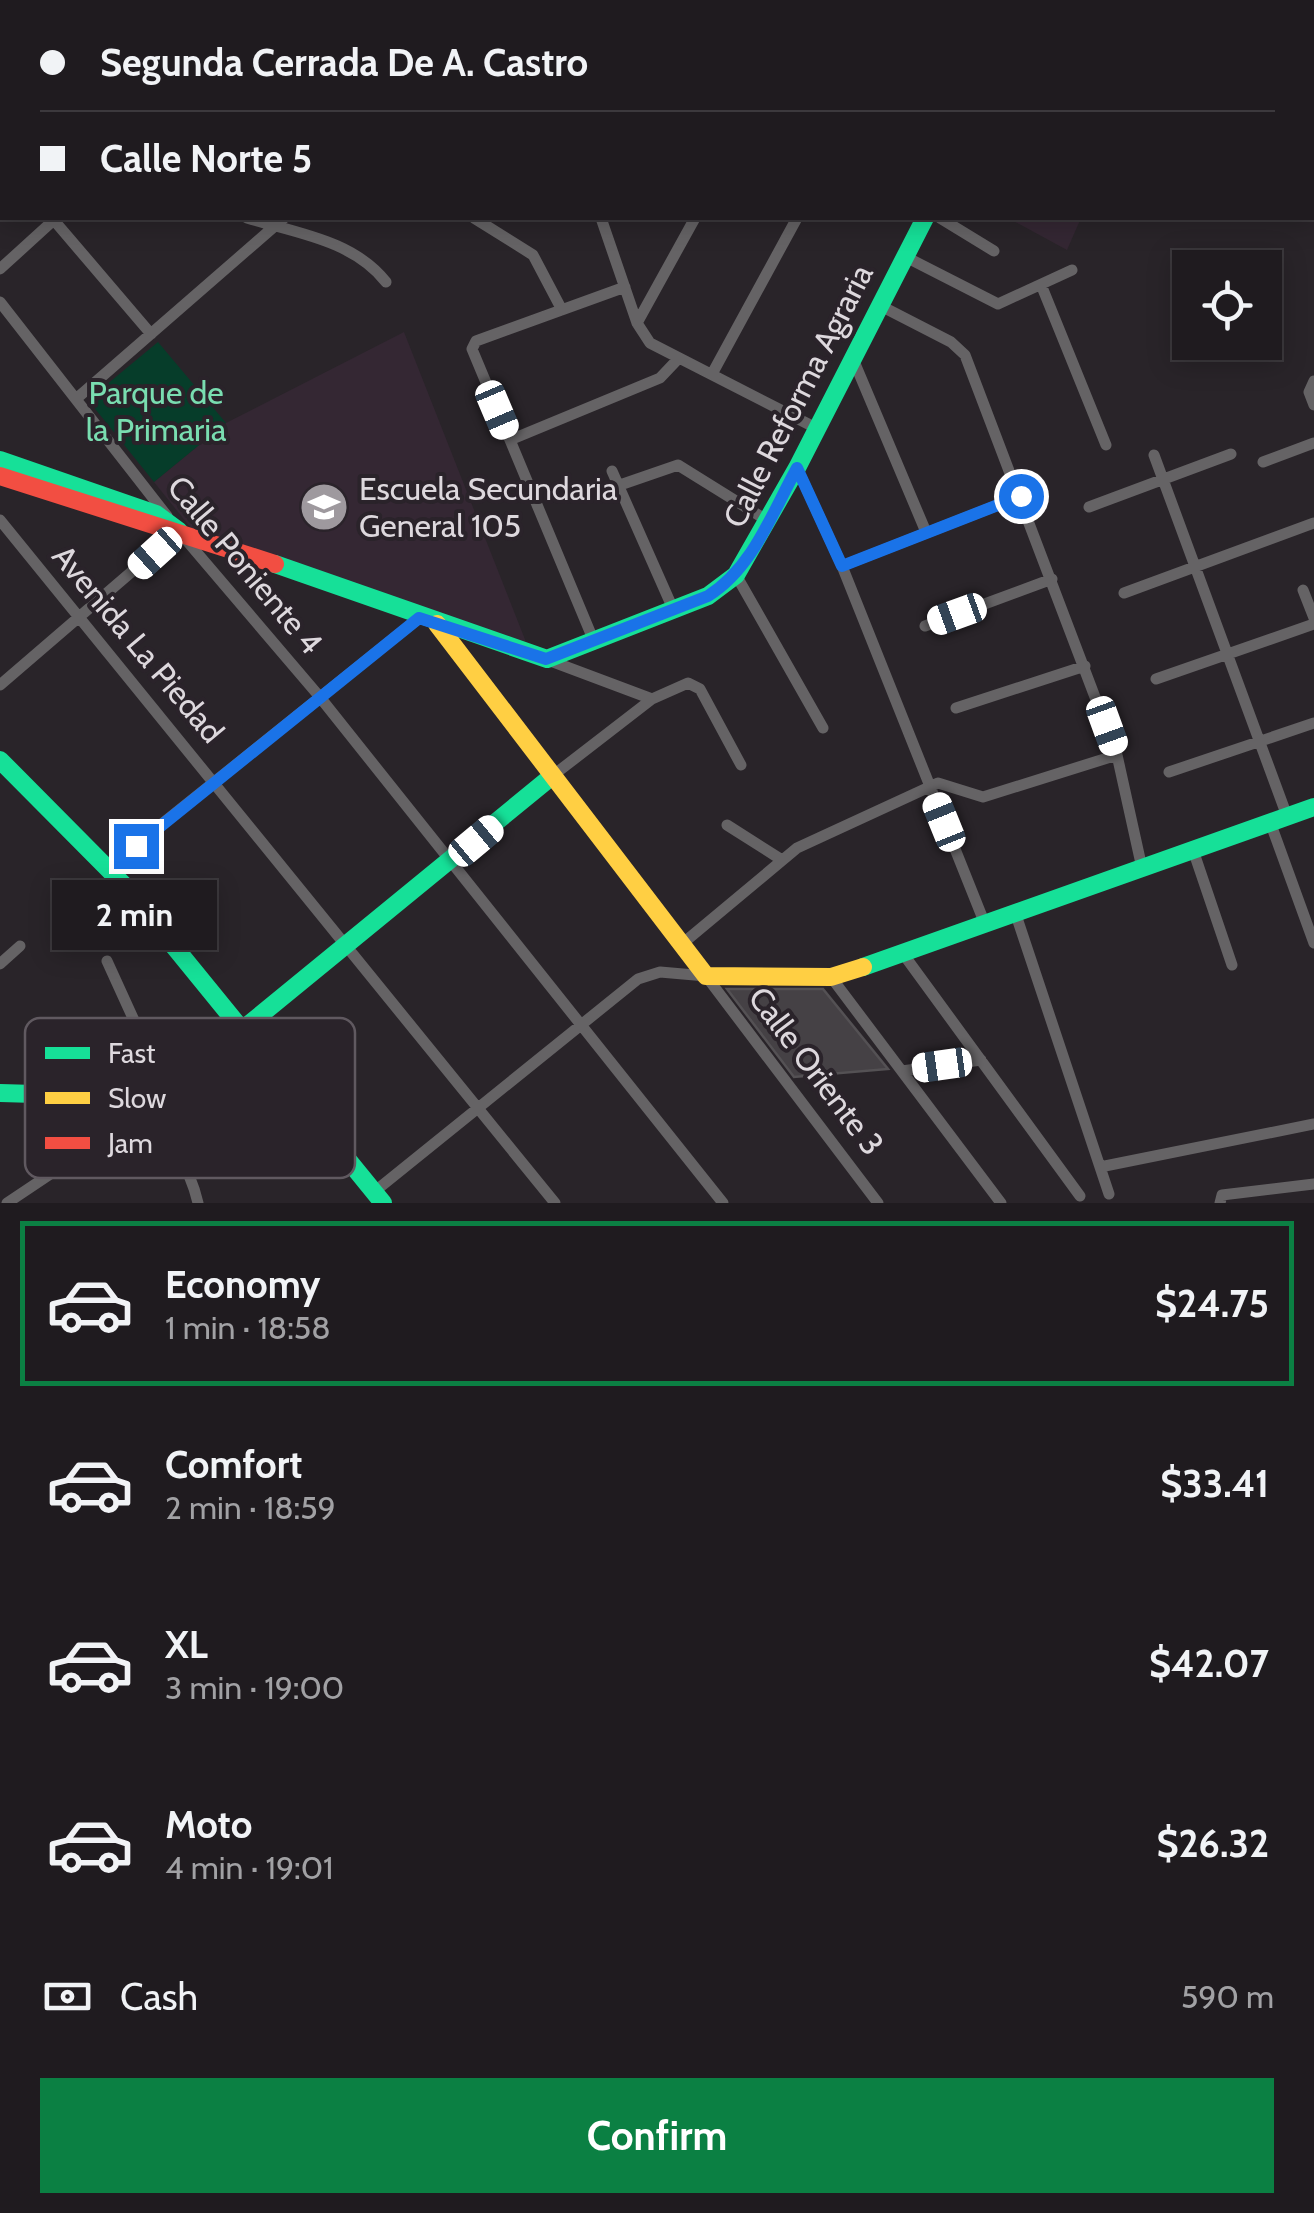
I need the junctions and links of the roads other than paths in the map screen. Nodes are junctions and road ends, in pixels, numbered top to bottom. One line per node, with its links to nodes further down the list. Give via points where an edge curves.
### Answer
1 (52, 220): 12 (street)
2 (56, 220): 21 (street)
3 (477, 220): 19 (street, via 533,255)
4 (602, 220): 16 (street)
5 (694, 220): 20 (street)
6 (796, 220): 24 (street)
7 (923, 220): 11 (main road, Calle Reforma Agraria)
8 (943, 220): 10 (street)
9 (280, 222): 14 (street, via 351,251); 21 (street)
10 (994, 251)
11 (904, 256): 15 (street, via 998,304); 18 (main road, Calle Reforma Agraria)
12 (0, 269)
13 (1072, 270): 15 (street)
14 (386, 282)
15 (1042, 286): 31 (street)
16 (625, 287): 19 (street); 20 (street)
17 (0, 302): 26 (street, Calle Poniente 4)
18 (879, 305): 23 (main road, Calle Reforma Agraria); 41 (street, via 952,342 964,355)
19 (562, 310): 29 (street, via 472,348)
20 (637, 323): 22 (street, via 650,343)
21 (150, 334): 26 (street)
22 (678, 359): 24 (street); 29 (street, via 660,378)
23 (853, 359): 28 (main road, Calle Reforma Agraria); 47 (street)
24 (712, 374): 28 (street)
25 (1312, 386): 27 (street)
26 (76, 399): 46 (street, Calle Poniente 4)
27 (1314, 406)
28 (816, 428): 36 (main road, Calle Reforma Agraria)
29 (510, 440): 59 (street)
30 (1314, 443): 35 (street)
31 (1106, 445)
32 (1154, 454): 39 (street)
33 (1231, 454): 39 (street)
34 (0, 460): 46 (main road, via 156,514)
35 (1263, 462)
36 (797, 468): 44 (main road, Calle Reforma Agraria); 48 (street)
37 (612, 471): 40 (street)
38 (0, 476): 46 (main road)
39 (1164, 480): 42 (street); 49 (street)
40 (620, 486): 44 (street, via 678,465); 54 (street)
41 (1021, 496): 47 (street); 51 (street)
42 (1088, 507)
43 (0, 520): 55 (street, Avenida La Piedad)
44 (768, 521): 50 (main road, Calle Reforma Agraria)
45 (1314, 522): 49 (street)
46 (179, 531): 55 (street); 56 (main road); 65 (street, Calle Poniente 4)
47 (926, 532): 48 (street)
48 (842, 566): 77 (street)
49 (1196, 566): 53 (street); 60 (street)
50 (736, 575): 54 (main road, Calle Reforma Agraria); 69 (street)
51 (1052, 579): 58 (street); 62 (street)
52 (1303, 590): 57 (street)
53 (1124, 593)
54 (674, 610): 59 (main road, Calle Reforma Agraria)
55 (82, 618): 64 (street); 76 (street, Avenida La Piedad)
56 (428, 621): 61 (main road); 65 (street); 75 (main road)
57 (1314, 621): 60 (street)
58 (925, 626)
59 (594, 638): 61 (main road, Calle Reforma Agraria)
60 (1228, 651): 63 (street); 70 (street)
61 (546, 659): 66 (street)
62 (1085, 666): 67 (street); 71 (street)
63 (1156, 678)
64 (0, 685)
65 (319, 696): 76 (street); 83 (street, Calle Poniente 4)
66 (652, 699): 73 (street, via 684,684 696,686); 75 (street)
67 (956, 708)
68 (1314, 724): 70 (street)
69 (823, 728)
70 (1261, 742): 74 (street); 79 (street)
71 (1117, 755): 77 (street, via 983,797 945,784); 85 (street)
72 (0, 760): 84 (main road)
73 (741, 765)
74 (1169, 772)
75 (552, 777): 83 (main road); 89 (main road)
76 (217, 782): 84 (street); 90 (street, Avenida La Piedad)
77 (931, 787): 82 (street); 87 (street)
78 (1314, 807): 79 (main road)
79 (1279, 819): 81 (main road); 88 (street)
80 (728, 826): 82 (street)
81 (1192, 850): 85 (main road); 95 (street)
82 (782, 860): 89 (street)
83 (451, 862): 90 (main road); 101 (street, Calle Poniente 4)
84 (108, 868): 99 (main road)
85 (1142, 868): 86 (main road)
86 (1015, 912): 87 (main road); 108 (street)
87 (985, 924): 92 (main road)
88 (1314, 943)
89 (682, 944): 96 (main road)
90 (345, 945): 100 (main road); 106 (street, Avenida La Piedad)
91 (20, 946): 94 (street)
92 (904, 955): 97 (main road); 102 (street)
93 (106, 961): 98 (street)
94 (0, 964)
95 (1232, 965)
96 (706, 976): 97 (main road); 101 (street, via 645,976); 123 (street, Calle Oriente 3)
97 (830, 977): 103 (street)
98 (133, 1018)
99 (232, 1018)
100 (257, 1018)
101 (580, 1026): 106 (street); 122 (street, Calle Poniente 4)
102 (981, 1060): 103 (street); 115 (street)
103 (902, 1071): 124 (street)
104 (0, 1093): 105 (main road)
105 (25, 1094)
106 (480, 1110): 116 (street); 121 (street, Avenida La Piedad)
107 (1314, 1124): 108 (street)
108 (1100, 1167): 114 (street)
109 (355, 1169): 116 (main road)
110 (44, 1178): 113 (street)
111 (192, 1178): 120 (street)
112 (1314, 1184): 117 (street)
113 (28, 1189): 118 (street); 119 (street)
114 (1108, 1194)
115 (1080, 1196)
116 (379, 1198)
117 (1220, 1200)
118 (8, 1203)
119 (39, 1203)
120 (198, 1203)
121 (555, 1203)
122 (723, 1203)
123 (878, 1203)
124 (1001, 1203)

